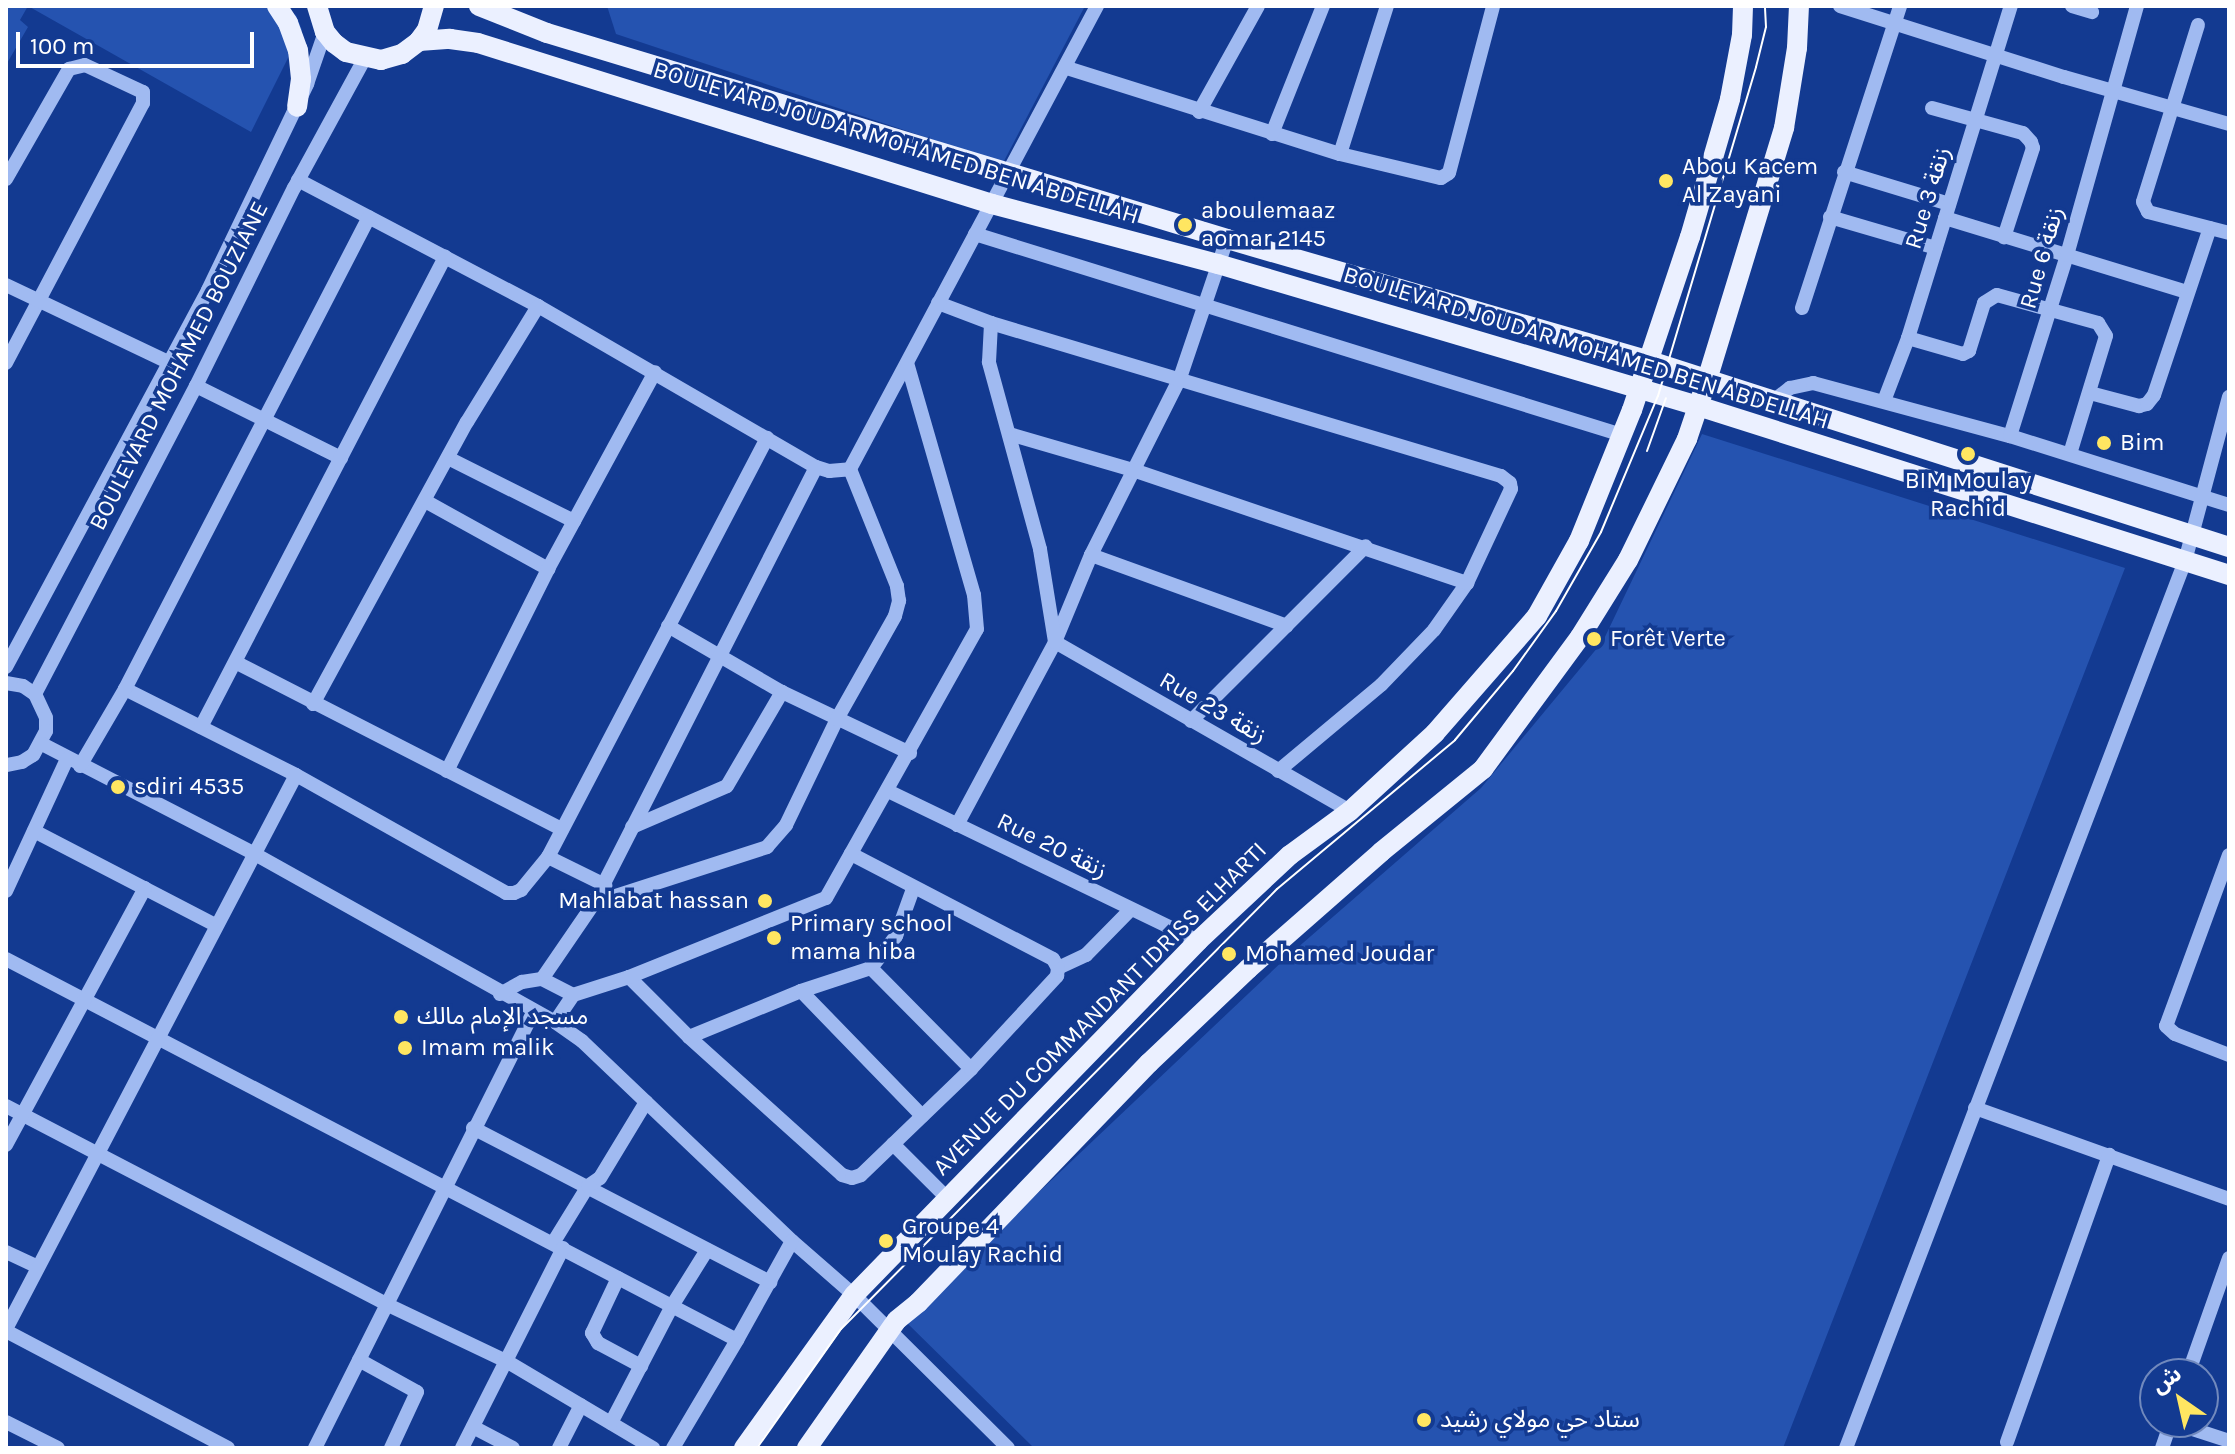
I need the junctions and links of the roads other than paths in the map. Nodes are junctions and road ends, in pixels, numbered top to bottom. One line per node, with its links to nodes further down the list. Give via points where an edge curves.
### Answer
1 (277, 6): 26 (main road, via 298,50)
2 (317, 6): 20 (main road)
3 (434, 6): 21 (main road)
4 (479, 6): 35 (main road, BOULEVARD JOUDAR MOHAMED BEN ABDELLAH, via 547,33)
5 (1097, 6): 24 (street)
6 (1258, 6): 29 (street)
7 (1323, 6): 32 (street)
8 (1387, 6): 33 (street)
9 (1493, 6): 33 (street, via 1449,173 1434,178)
10 (1743, 6): 61 (main road, AVENUE DU COMMANDANT IDRISS ELHARTI, via 1730,99)
11 (1799, 6): 67 (main road, via 1784,128)
12 (1840, 6): 18 (street)
13 (1900, 6): 18 (street)
14 (2011, 6): 22 (street, Rue 3 زنقة)
15 (2072, 6): 17 (street)
16 (2137, 6): 25 (street, Rue 6 زنقة)
17 (2092, 12)
18 (1895, 24): 22 (street); 34 (street)
19 (2198, 25): 28 (street)
20 (325, 32): 23 (main road, via 346,52); 26 (street, BOULEVARD MOHAMED BOUZIANE)
21 (419, 41): 23 (main road, via 402,54); 38 (main road, BOULEVARD JOUDAR MOHAMED BEN ABDELLAH, via 478,43)
22 (1998, 54): 25 (street); 30 (street, Rue 3 زنقة)
23 (365, 58): 37 (street, BOULEVARD MOHAMED BOUZIANE)
24 (1067, 68): 29 (street); 35 (street)
25 (2113, 91): 28 (street); 48 (street, Rue 6 زنقة)
26 (297, 107): 63 (street, BOULEVARD MOHAMED BOUZIANE)
27 (1932, 108): 30 (street)
28 (2173, 109): 31 (street); 42 (street, via 2143,202 2148,212)
29 (1199, 112): 32 (street)
30 (1975, 120): 39 (street, Rue 3 زنقة); 45 (street, via 2023,133 2033,148)
31 (2229, 124)
32 (1272, 134): 33 (street)
33 (1340, 154)
34 (1844, 172): 39 (street); 41 (street)
35 (1009, 173): 38 (street); 46 (main road, BOULEVARD JOUDAR MOHAMED BEN ABDELLAH)
36 (6, 179): 53 (street, via 69,69 85,65 143,92 143,103)
37 (298, 180): 40 (street); 68 (street, BOULEVARD MOHAMED BOUZIANE)
38 (992, 204): 44 (street); 50 (main road, BOULEVARD JOUDAR MOHAMED BEN ABDELLAH)
39 (1947, 211): 45 (street); 47 (street, Rue 3 زنقة)
40 (369, 217): 49 (street); 75 (street)
41 (1830, 217): 47 (street); 57 (street)
42 (2210, 228): 43 (street); 52 (street)
43 (2229, 233)
44 (975, 234): 54 (street); 56 (street)
45 (2004, 237): 48 (street)
46 (1227, 239): 50 (street); 61 (main road, BOULEVARD JOUDAR MOHAMED BEN ABDELLAH)
47 (1936, 248): 60 (street, Rue 3 زنقة)
48 (2067, 255): 52 (street); 58 (street, Rue 6 زنقة)
49 (445, 257): 55 (street); 81 (street)
50 (1218, 264): 56 (street); 69 (main road, BOULEVARD JOUDAR MOHAMED BEN ABDELLAH)
51 (6, 285): 53 (street)
52 (2187, 292): 70 (street, via 2147,404)
53 (38, 302): 62 (street); 63 (street)
54 (938, 303): 59 (street); 64 (street)
55 (538, 306): 65 (street); 82 (street)
56 (1202, 308): 66 (street); 77 (street)
57 (1802, 308)
58 (2050, 311): 60 (street, via 1997,295 1984,303 1969,351 1963,354); 70 (street, via 2098,323 2106,336); 78 (street, Rue 6 زنقة)
59 (991, 323): 66 (street); 76 (street, via 989,362)
60 (1908, 338): 72 (street, Rue 3 زنقة)
61 (1647, 360): 67 (main road, BOULEVARD JOUDAR MOHAMED BEN ABDELLAH); 69 (main road, AVENUE DU COMMANDANT IDRISS ELHARTI)
62 (6, 363)
63 (170, 363): 103 (street, BOULEVARD MOHAMED BOUZIANE)
64 (907, 363): 84 (street); 113 (street, via 977,612 977,629)
65 (655, 372): 79 (street); 89 (street)
66 (1180, 378): 85 (street); 97 (street, via 1507,479 1511,489)
67 (1707, 380): 73 (main road, BOULEVARD JOUDAR MOHAMED BEN ABDELLAH); 74 (main road)
68 (196, 386): 75 (street); 107 (street, BOULEVARD MOHAMED BOUZIANE)
69 (1639, 390): 74 (main road, BOULEVARD JOUDAR MOHAMED BEN ABDELLAH); 77 (main road, AVENUE DU COMMANDANT IDRISS ELHARTI)
70 (2090, 393): 80 (street)
71 (2229, 397): 86 (street)
72 (1884, 401): 73 (street, via 1813,383 1790,388); 78 (street)
73 (1772, 402): 90 (main road, BOULEVARD JOUDAR MOHAMED BEN ABDELLAH)
74 (1698, 406): 94 (main road, BOULEVARD JOUDAR MOHAMED BEN ABDELLAH); 178 (main road, via 1628,560 1580,637 1483,769 1248,969 1149,1063)
75 (265, 420): 81 (street); 105 (street)
76 (1009, 434): 85 (street); 100 (street, via 1040,549)
77 (1622, 435): 120 (main road, AVENUE DU COMMANDANT IDRISS ELHARTI, via 1579,541 1537,616 1435,733)
78 (2010, 436): 80 (street)
79 (767, 438): 83 (street); 98 (street)
80 (2070, 454): 86 (street)
81 (341, 458): 102 (street)
82 (448, 458): 87 (street); 89 (street)
83 (816, 467): 84 (street); 101 (street)
84 (850, 469): 109 (street, via 899,601)
85 (1133, 470): 91 (street); 93 (street)
86 (2200, 496): 88 (street); 90 (street)
87 (425, 501): 95 (street); 108 (street)
88 (2229, 505)
89 (574, 521): 95 (street)
90 (2192, 536): 92 (main road, BOULEVARD JOUDAR MOHAMED BEN ABDELLAH); 94 (street)
91 (1366, 546): 97 (street); 99 (street)
92 (2229, 547)
93 (1091, 555): 99 (street); 100 (street)
94 (2185, 561): 96 (main road, BOULEVARD JOUDAR MOHAMED BEN ABDELLAH); 154 (street)
95 (548, 569): 116 (street)
96 (2229, 575)
97 (1467, 583): 117 (street, via 1434,630 1381,685)
98 (668, 626): 101 (street); 123 (street)
99 (1287, 626): 110 (street)
100 (1055, 642): 110 (street, Rue 23 زنقة); 121 (street)
101 (719, 657): 106 (street); 122 (street)
102 (237, 663): 108 (street); 111 (street)
103 (6, 667)
104 (6, 683): 107 (street)
105 (125, 689): 111 (street); 114 (street)
106 (782, 692): 109 (street); 122 (street, via 727,786)
107 (35, 694): 112 (street, via 46,718)
108 (313, 704): 116 (street)
109 (837, 719): 113 (street); 133 (street, via 786,825 767,847)
110 (1191, 721): 117 (street, Rue 23 زنقة)
111 (201, 727): 118 (street)
112 (42, 744): 114 (street); 115 (street, via 22,762)
113 (910, 753): 119 (street)
114 (73, 762): 124 (street); 125 (street)
115 (6, 765)
116 (447, 771): 123 (street)
117 (1278, 771): 120 (street, Rue 23 زنقة)
118 (296, 775): 125 (street); 128 (street, via 506,893 521,890)
119 (888, 791): 121 (street, Rue 20 زنقة); 126 (street)
120 (1350, 811): 136 (main road, AVENUE DU COMMANDANT IDRISS ELHARTI, via 1290,855)
121 (957, 825): 134 (street, Rue 20 زنقة)
122 (632, 827): 129 (street)
123 (562, 829): 128 (street)
124 (34, 831): 130 (street); 132 (street)
125 (253, 853): 135 (street); 143 (street)
126 (851, 854): 131 (street); 140 (street, via 835,887 811,907)
127 (2229, 855): 150 (street, via 2166,1026)
128 (548, 857): 129 (street)
129 (605, 885): 133 (street)
130 (145, 888): 135 (street); 145 (street)
131 (913, 889): 138 (street, via 896,936); 139 (street, via 1053,959)
132 (6, 891)
133 (594, 903): 141 (street)
134 (1131, 909): 136 (street, Rue 20 زنقة); 139 (street, via 1086,955)
135 (215, 925): 149 (street)
136 (1198, 941): 164 (main road, AVENUE DU COMMANDANT IDRISS ELHARTI)
137 (6, 959): 145 (street)
138 (871, 968): 142 (street); 151 (street)
139 (1058, 968): 151 (street, via 1057,976)
140 (629, 977): 144 (street); 148 (street)
141 (542, 979): 143 (street); 144 (street)
142 (801, 991): 148 (street); 156 (street)
143 (500, 994): 146 (street)
144 (573, 995): 147 (street)
145 (84, 1001): 149 (street); 155 (street)
146 (533, 1012): 147 (street); 157 (street)
147 (555, 1022): 152 (street)
148 (689, 1037): 158 (street, via 842,1175 861,1175)
149 (156, 1039): 160 (street); 162 (street)
150 (2229, 1055)
151 (971, 1069): 156 (street)
152 (646, 1102): 163 (street, via 600,1178); 166 (street)
153 (6, 1106): 155 (street)
154 (1975, 1108): 161 (street); 202 (street)
155 (20, 1114): 159 (street); 160 (street)
156 (922, 1116): 158 (street)
157 (473, 1128): 162 (street); 163 (street)
158 (893, 1144): 164 (street)
159 (6, 1145)
160 (96, 1155): 171 (street); 175 (street)
161 (2109, 1155): 165 (street); 188 (street)
162 (445, 1186): 167 (street); 175 (street)
163 (588, 1186): 167 (street); 168 (street)
164 (948, 1199): 174 (main road, AVENUE DU COMMANDANT IDRISS ELHARTI)
165 (2229, 1199)
166 (792, 1241): 173 (street); 174 (street)
167 (558, 1246): 172 (street); 182 (street)
168 (707, 1250): 173 (street); 176 (street)
169 (6, 1252): 171 (street)
170 (2229, 1258): 180 (street)
171 (38, 1267): 177 (street)
172 (618, 1278): 176 (street); 183 (street, via 592,1333 598,1343)
173 (770, 1282): 179 (street)
174 (854, 1295): 178 (street); 199 (main road, AVENUE DU COMMANDANT IDRISS ELHARTI)
175 (386, 1304): 181 (street); 182 (street)
176 (672, 1306): 179 (street); 183 (street)
177 (6, 1330): 191 (street)
178 (889, 1331): 200 (main road); 201 (street)
179 (737, 1340): 198 (street)
180 (2194, 1358)
181 (359, 1360): 192 (street); 193 (street, via 417,1392)
182 (508, 1362): 184 (street); 187 (street)
183 (641, 1366): 186 (street)
184 (581, 1405): 186 (street); 196 (street)
185 (6, 1422): 190 (street)
186 (611, 1423): 189 (street)
187 (473, 1427): 194 (street); 195 (street)
188 (2007, 1442)
189 (635, 1443): 197 (street)
190 (58, 1448)
191 (228, 1448)
192 (315, 1448)
193 (391, 1448)
194 (462, 1448)
195 (513, 1448)
196 (559, 1448)
197 (653, 1448)
198 (673, 1448)
199 (744, 1448)
200 (807, 1448)
201 (1008, 1448)
202 (1846, 1448)

